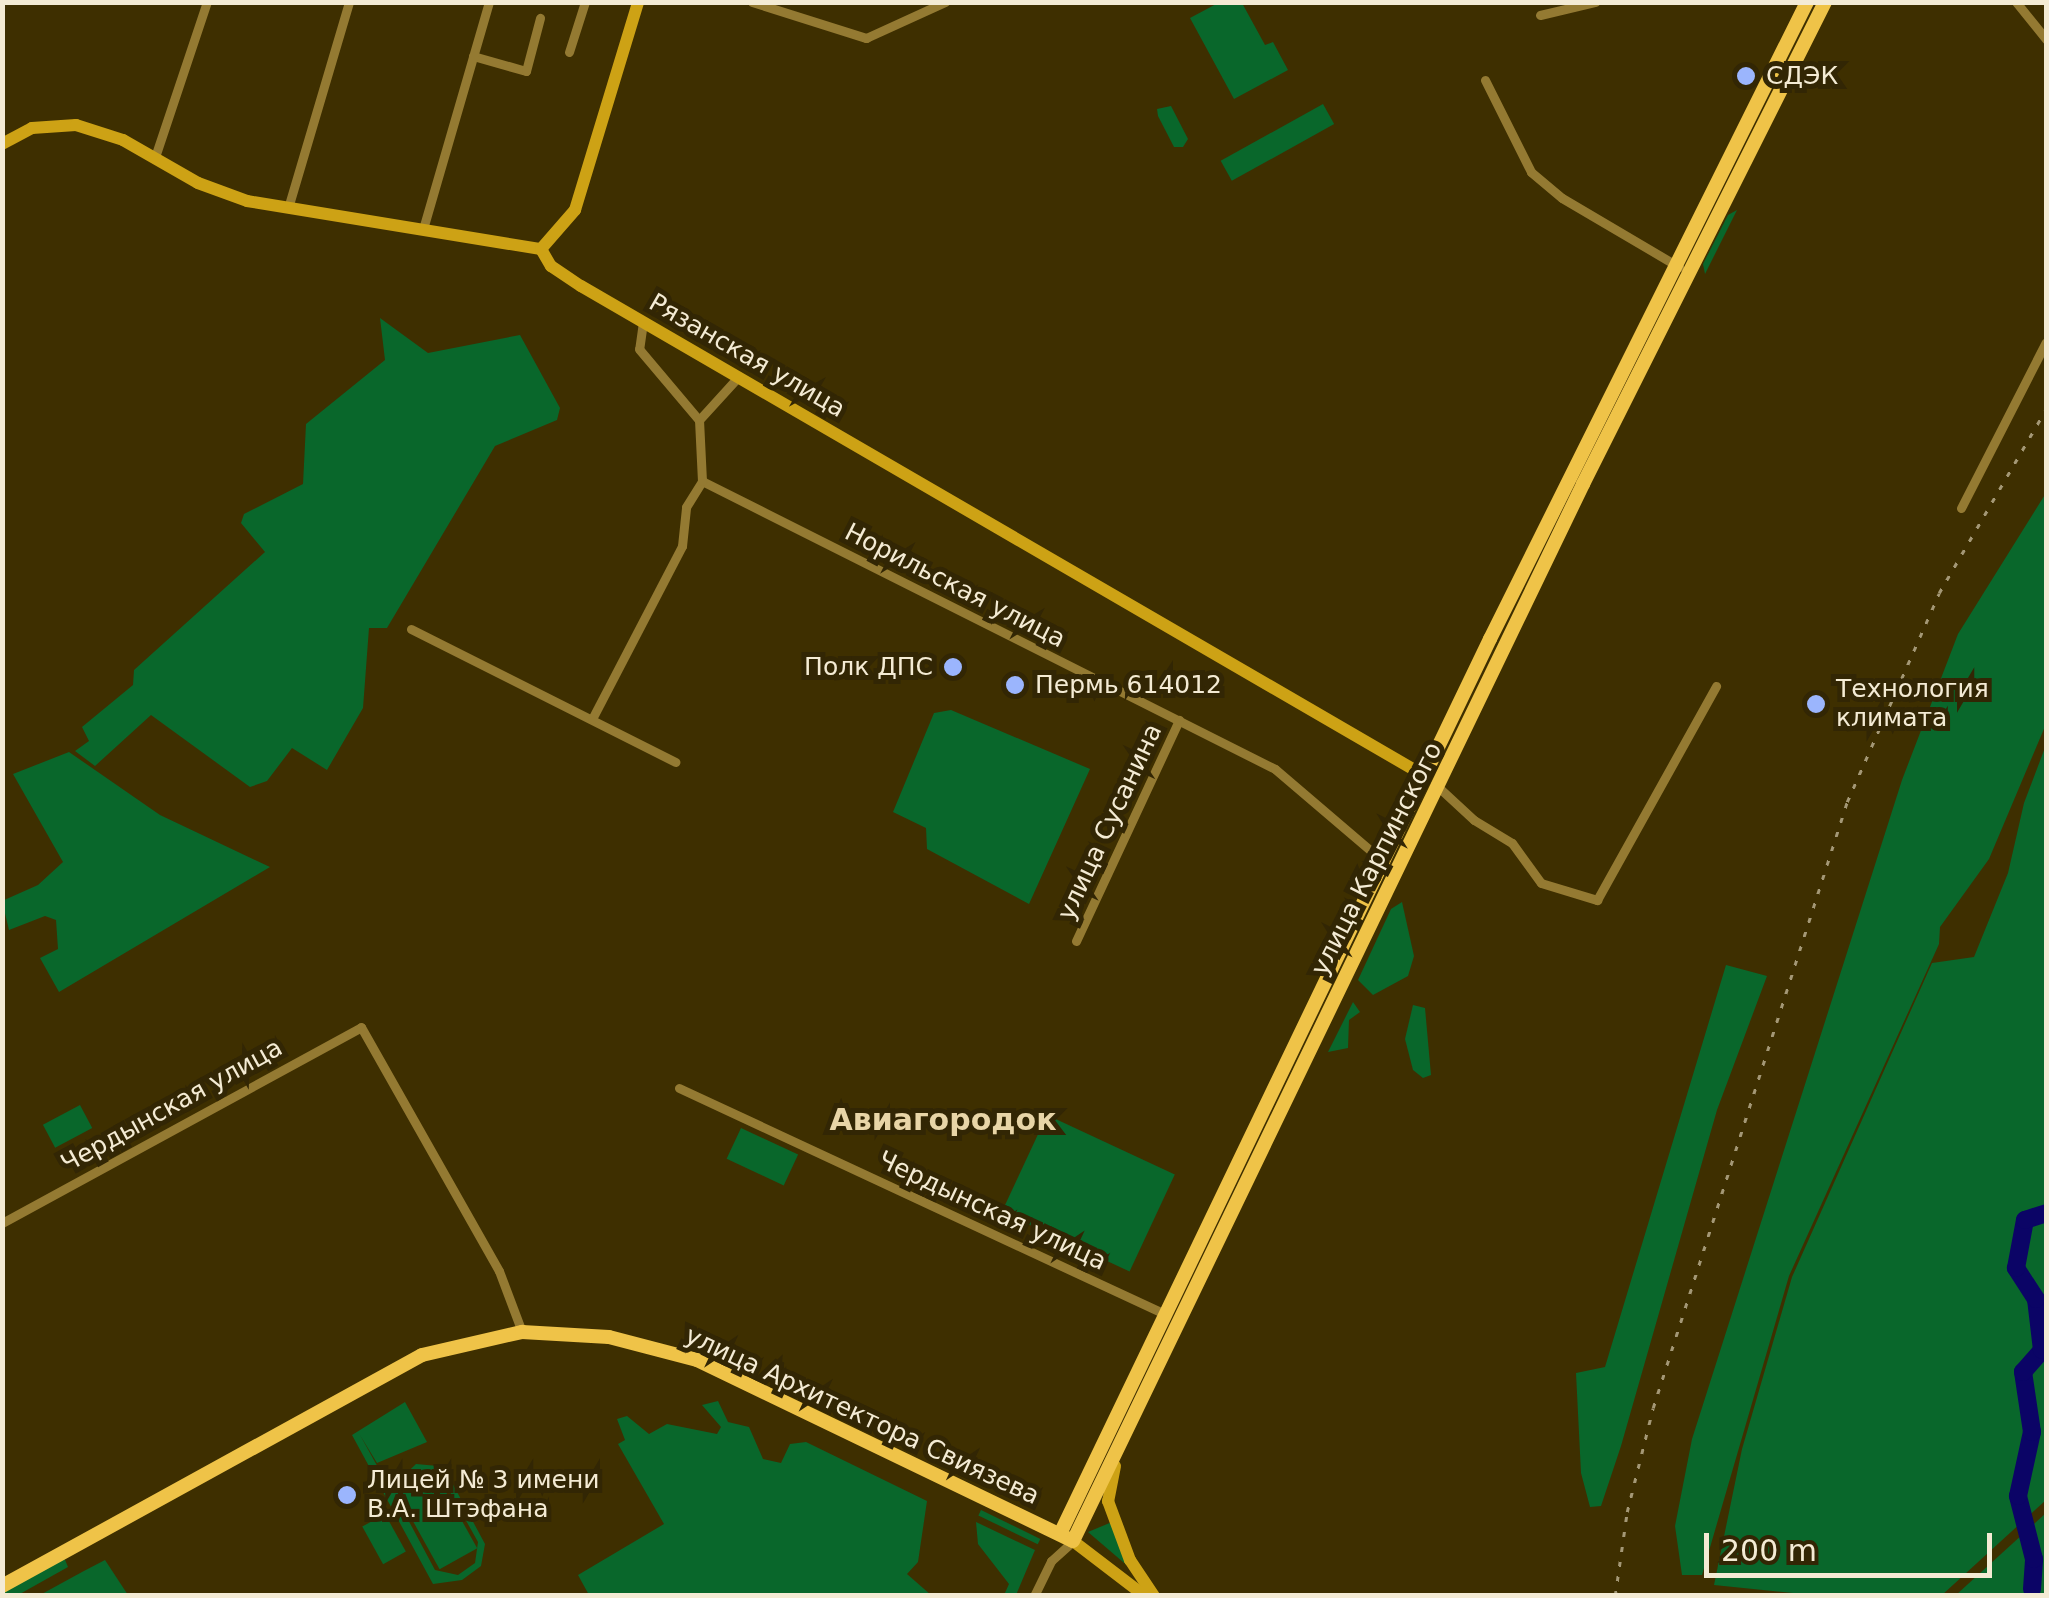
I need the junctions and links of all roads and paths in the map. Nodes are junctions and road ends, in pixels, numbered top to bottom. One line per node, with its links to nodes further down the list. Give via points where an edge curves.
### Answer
1 (207, 2): 21 (street)
2 (348, 2): 22 (street)
3 (489, 2): 16 (street)
4 (584, 2): 15 (street)
5 (638, 2): 24 (main road, via 576,210)
6 (752, 2): 7 (street, via 866,38)
7 (944, 2)
8 (1595, 2): 12 (street)
9 (1807, 2): 18 (main road, улица Карпинского)
10 (1824, 2): 19 (main road, улица Карпинского)
11 (2016, 2): 14 (street)
12 (1540, 16)
13 (540, 18): 16 (street, via 526,71)
14 (2046, 40)
15 (570, 52)
16 (473, 56): 23 (street)
17 (1485, 80): 25 (street, via 1531,172 1562,198)
18 (1742, 136): 19 (main road, via 1753,132); 25 (main road, улица Карпинского)
19 (1758, 140): 25 (main road, улица Карпинского)
20 (2, 144): 21 (main road, via 32,128 76,124)
21 (155, 157): 22 (main road, via 222,193)
22 (288, 208): 23 (main road)
23 (422, 229): 24 (main road)
24 (540, 248): 26 (main road, Рязанская улица, via 552,266)
25 (1684, 270): 32 (main road, улица Карпинского); 34 (main road, улица Карпинского)
26 (643, 322): 28 (main road, Рязанская улица); 29 (street, via 638,349)
27 (2046, 342): 31 (street)
28 (739, 376): 29 (street); 39 (main road, Рязанская улица)
29 (699, 420): 30 (street)
30 (702, 481): 36 (street, via 686,507 682,546); 37 (street, Норильская улица)
31 (1961, 508)
32 (1495, 628): 34 (main road, via 1499,641); 39 (main road, улица Карпинского)
33 (411, 629): 36 (street)
34 (1513, 635): 39 (main road, улица Карпинского)
35 (1716, 686): 39 (street, via 1597,900 1541,883 1512,843 1474,820)
36 (592, 720): 38 (street)
37 (1180, 720): 40 (street, Норильская улица, via 1275,768); 41 (street, улица Сусанина)
38 (675, 762)
39 (1431, 780): 40 (main road, улица Карпинского); 42 (main road, улица Карпинского)
40 (1384, 863): 42 (main road, улица Карпинского)
41 (1076, 940)
42 (1296, 1061): 45 (main road, улица Карпинского)
43 (679, 1088): 45 (street, Чердынская улица)
44 (2, 1223): 46 (street, Чердынская улица, via 361,1027 505,1283)
45 (1172, 1318): 47 (main road, улица Карпинского); 48 (main road, улица Карпинского)
46 (522, 1332): 48 (main road, улица Архитектора Свиязева, via 609,1337 697,1360); 50 (main road, улица Архитектора Свиязева, via 422,1355)
47 (1120, 1444): 48 (main road, улица Карпинского); 53 (main road, via 1108,1501 1130,1560)
48 (1066, 1538): 49 (street); 49 (street, улица Карпинского); 52 (main road, улица Архитектора Свиязева)
49 (1051, 1561): 51 (street, улица Карпинского)
50 (2, 1586)
51 (1034, 1596)
52 (1145, 1596)
53 (1154, 1596)

